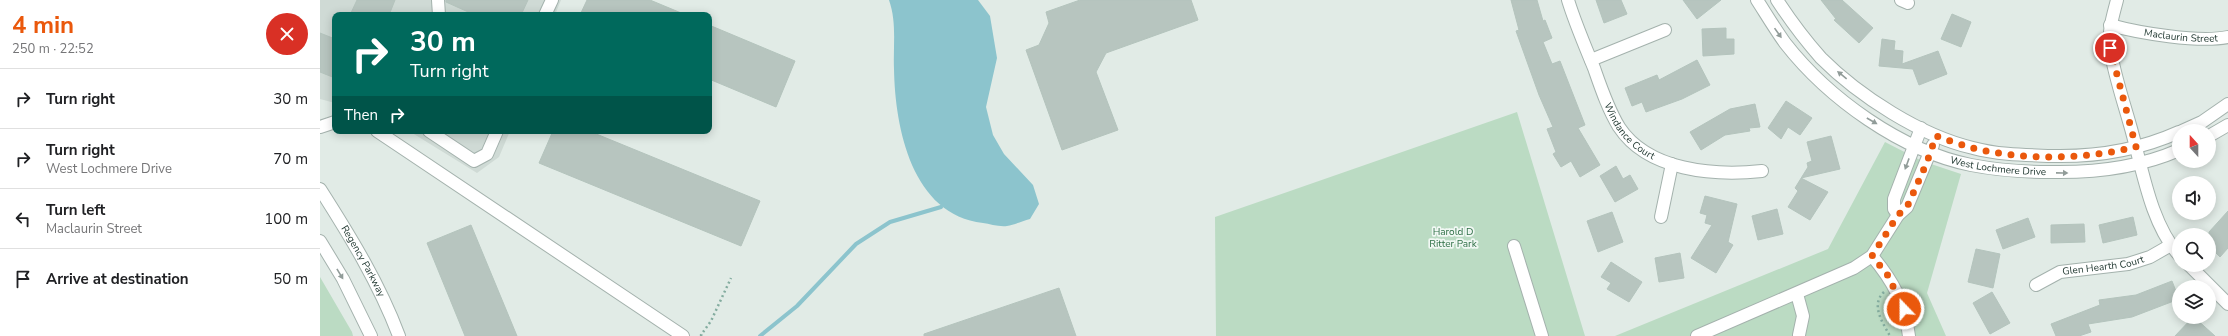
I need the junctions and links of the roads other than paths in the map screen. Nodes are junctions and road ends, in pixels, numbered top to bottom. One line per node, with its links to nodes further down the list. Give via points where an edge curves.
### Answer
1 (438, 0): 7 (street)
2 (552, 0): 8 (street)
3 (1568, 0): 12 (street, Windance Court)
4 (1757, 0): 25 (street, West Lochmere Drive, one-way to 25, via 1786,44 1825,86 1866,118)
5 (1777, 0): 18 (street, West Lochmere Drive, one-way to 5, via 1876,102 1822,58)
6 (2118, 0): 9 (street)
7 (439, 12)
8 (546, 12)
9 (2110, 25): 11 (street, Maclaurin Street, via 2135,32 2214,40); 26 (street, via 2110,48 2114,67)
10 (1665, 30): 12 (street)
11 (2228, 37)
12 (1591, 60): 30 (street, Windance Court, via 1612,115 1627,137 1647,154)
13 (2228, 104): 15 (street)
14 (332, 123): 17 (street)
15 (2198, 124)
16 (2228, 125): 19 (street)
17 (320, 127)
18 (1921, 128): 24 (street, West Lochmere Drive); 25 (street)
19 (2216, 132)
20 (434, 134): 21 (street, via 474,161 487,154)
21 (496, 134)
22 (2172, 134): 26 (street, West Lochmere Drive)
23 (391, 135): 46 (street)
24 (1936, 136): 26 (street, West Lochmere Drive, via 1974,148 2019,155 2080,156); 27 (street)
25 (1914, 146): 27 (street, West Lochmere Drive); 33 (street, one-way to 33, via 1894,199 1894,209)
26 (2136, 147): 29 (street)
27 (1930, 152): 29 (street, West Lochmere Drive, one-way to 29, via 1970,165 2018,172 2081,173); 33 (street, via 1907,207)
28 (2172, 152): 29 (street, West Lochmere Drive)
29 (2141, 163): 37 (street, via 2160,224)
30 (1672, 164): 31 (street, Windance Court, via 1736,174); 34 (street)
31 (1762, 171)
32 (320, 189): 45 (street, Regency Parkway, via 378,286)
33 (1898, 215): 38 (street)
34 (1661, 217)
35 (320, 241): 44 (street, one-way to 44, via 343,279)
36 (1514, 246): 47 (street)
37 (2171, 246): 40 (street, Glen Hearth Court, via 2150,257 2128,264 2060,272)
38 (1872, 256): 41 (street, via 1854,268); 49 (street, via 1887,274 1901,300)
39 (2196, 272): 42 (street)
40 (2036, 285)
41 (1797, 294): 43 (street, via 1803,316); 48 (street)
42 (2228, 304)
43 (1799, 335)
44 (371, 336)
45 (399, 336)
46 (684, 336)
47 (1542, 336)
48 (1697, 336)
49 (1909, 336)

